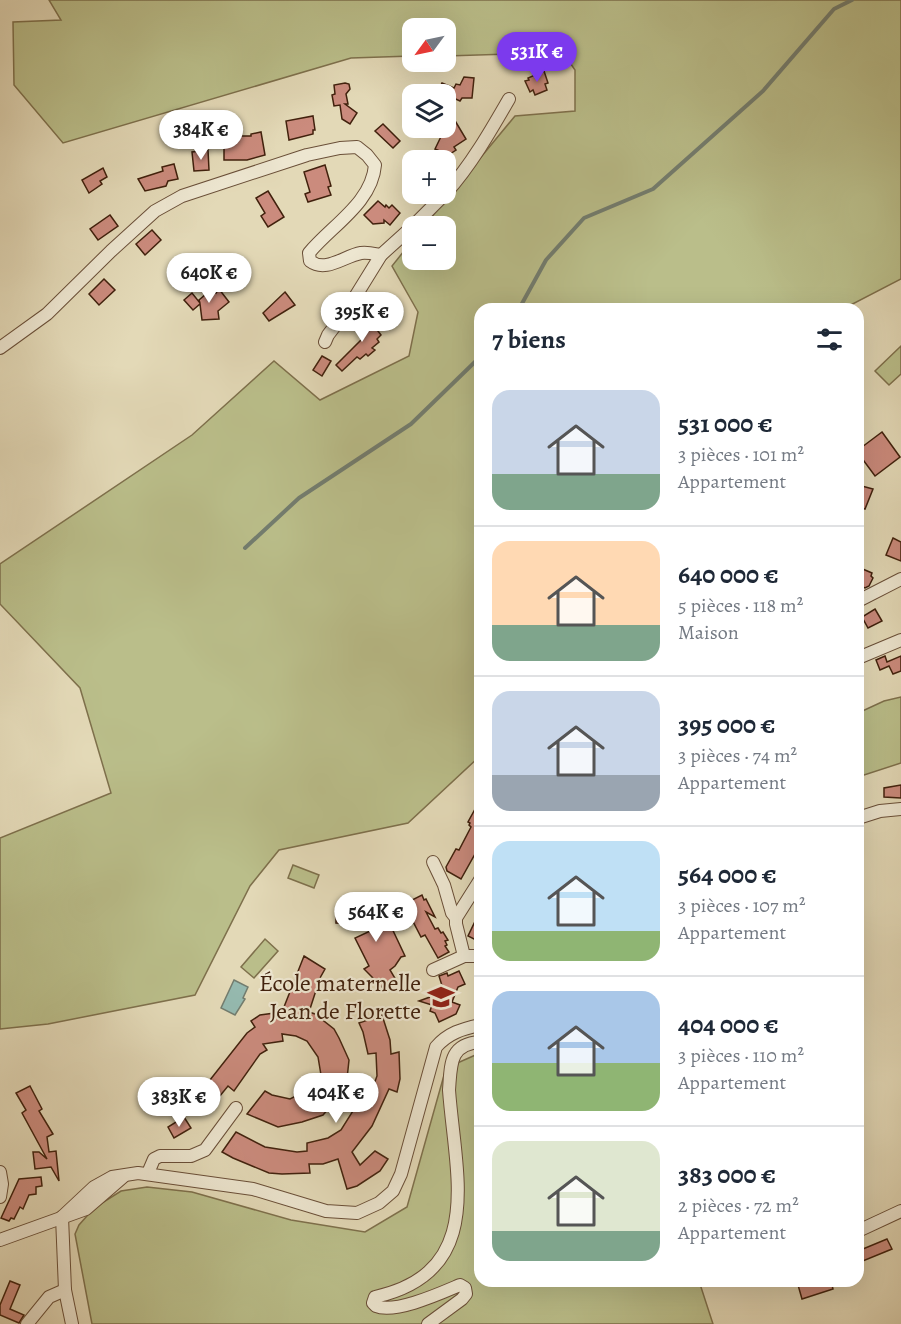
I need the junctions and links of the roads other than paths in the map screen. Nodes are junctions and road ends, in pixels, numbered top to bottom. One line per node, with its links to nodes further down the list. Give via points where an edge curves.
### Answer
1 (509, 99): 2 (street)
2 (456, 181)
3 (435, 204): 4 (street)
4 (423, 216)
5 (402, 237): 6 (street)
6 (381, 255): 7 (street); 8 (street, via 364,252 324,266 310,261 309,253 357,204 374,177 375,165 357,147 307,155 211,185 155,211 47,314)
7 (325, 342)
8 (0, 348)
9 (901, 579): 10 (street)
10 (864, 598)
11 (901, 640): 12 (street)
12 (864, 655)
13 (901, 809): 14 (street)
14 (864, 816)
15 (433, 862): 17 (street)
16 (474, 890): 17 (street)
17 (456, 918): 18 (street)
18 (464, 956): 19 (street); 20 (street)
19 (474, 956)
20 (433, 970)
21 (474, 1027): 25 (street, via 453,1033 436,1047 409,1150 393,1191 357,1213 326,1212 253,1189)
22 (474, 1042): 34 (street, via 461,1047 453,1057 448,1090 459,1204 450,1244 441,1259 413,1285 375,1297 373,1302 389,1308 460,1285 465,1288 462,1299)
23 (236, 1107): 25 (street, via 205,1150 191,1156 160,1156)
24 (0, 1172): 26 (street)
25 (148, 1173): 28 (street, via 112,1177 94,1187)
26 (0, 1197)
27 (901, 1211): 29 (street)
28 (62, 1217): 30 (street); 31 (street)
29 (864, 1227)
30 (1, 1239)
31 (65, 1290): 32 (street, via 50,1297); 33 (street)
32 (27, 1324)
33 (72, 1324)
34 (428, 1324)

